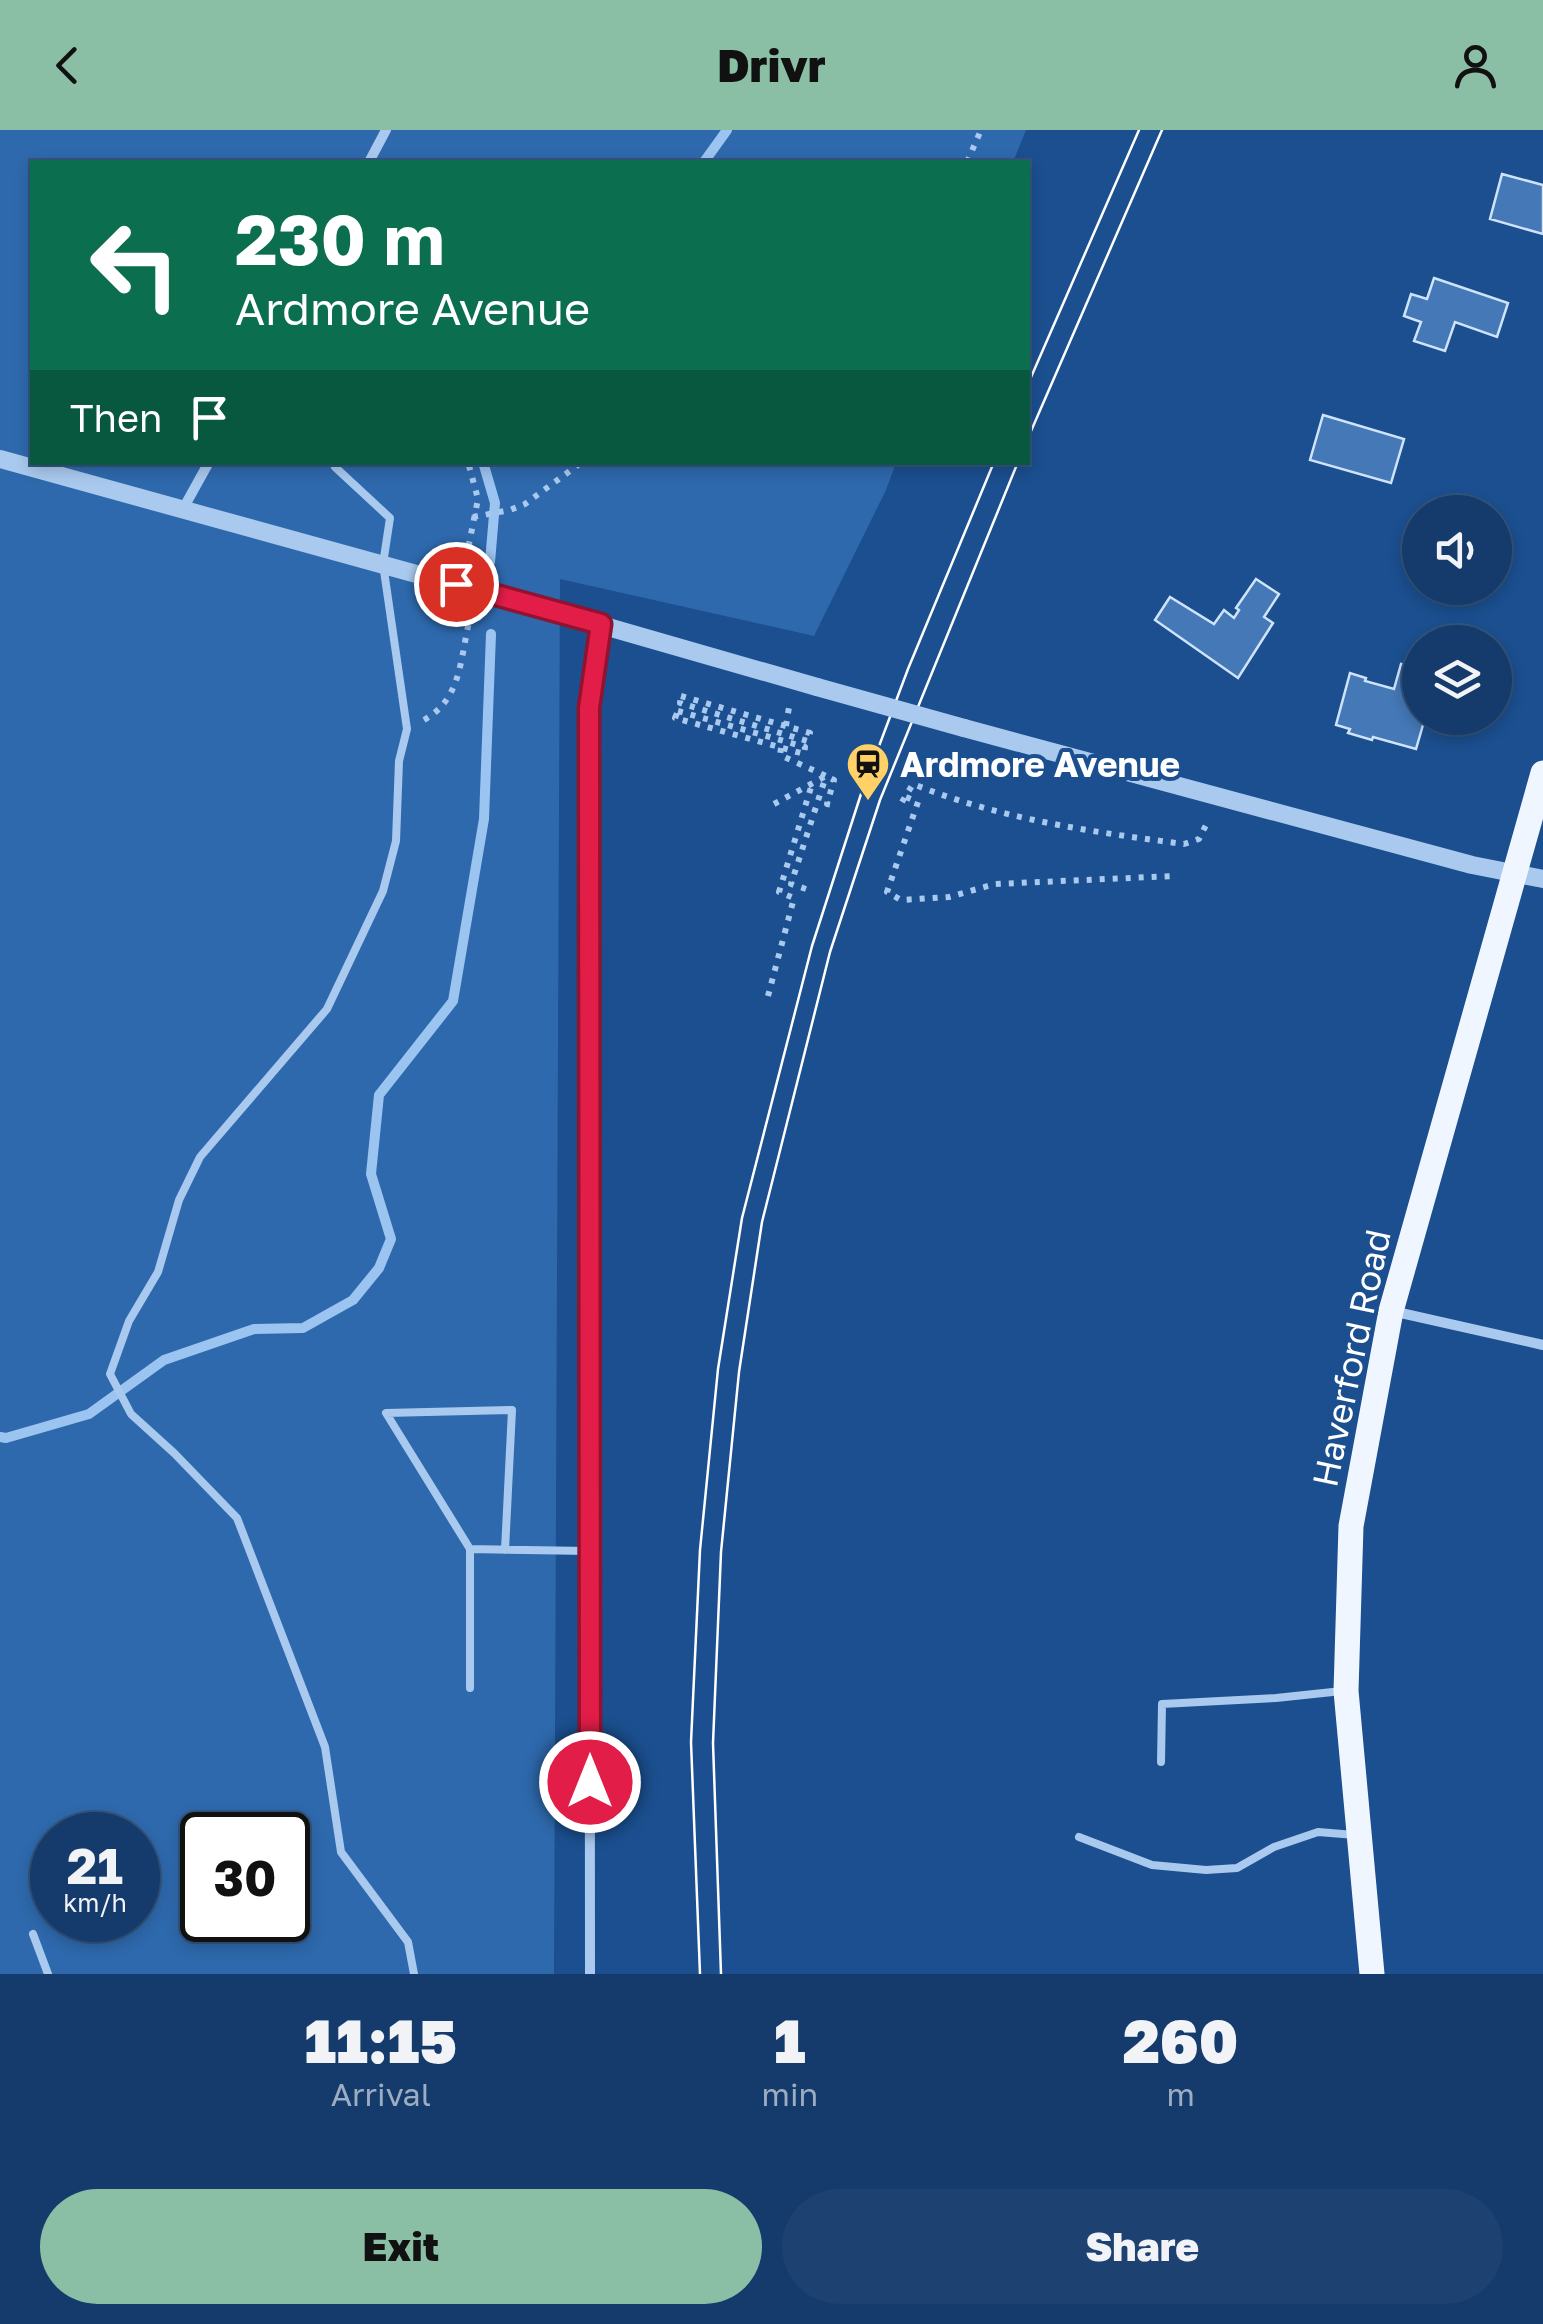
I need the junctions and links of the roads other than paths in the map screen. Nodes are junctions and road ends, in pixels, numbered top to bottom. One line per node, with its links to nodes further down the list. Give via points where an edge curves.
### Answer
1 (386, 130): 2 (street)
2 (371, 160)
3 (0, 459): 6 (street)
4 (206, 465): 6 (street)
5 (335, 465): 7 (lane, via 390,518)
6 (183, 510): 7 (street)
7 (383, 564): 8 (street); 24 (lane, via 407,730 396,841 383,891 326,1009 200,1157 158,1272 129,1321 110,1374 132,1414 236,1518 326,1747 340,1852 408,1942)
8 (601, 624): 10 (street, bridge); 16 (street, via 589,708)
9 (1543, 772): 10 (main road, Haverford Road)
10 (1516, 874): 11 (street); 12 (main road, Haverford Road)
11 (1543, 879)
12 (1391, 1311): 13 (street); 18 (main road, Haverford Road, via 1350,1526)
13 (1543, 1345)
14 (470, 1549): 15 (lane); 15 (lane, via 386,1413 512,1410); 17 (lane)
15 (505, 1550): 16 (lane)
16 (589, 1551): 25 (street)
17 (470, 1688)
18 (1346, 1691): 19 (lane, via 1162,1704); 20 (main road, Haverford Road)
19 (1161, 1762)
20 (1360, 1836): 21 (lane, via 1318,1832 1237,1868 1206,1870 1152,1865); 26 (main road, Haverford Road)
21 (1078, 1838)
22 (35, 1942): 23 (lane)
23 (48, 1974)
24 (414, 1974)
25 (590, 1974)
26 (1372, 1974)

